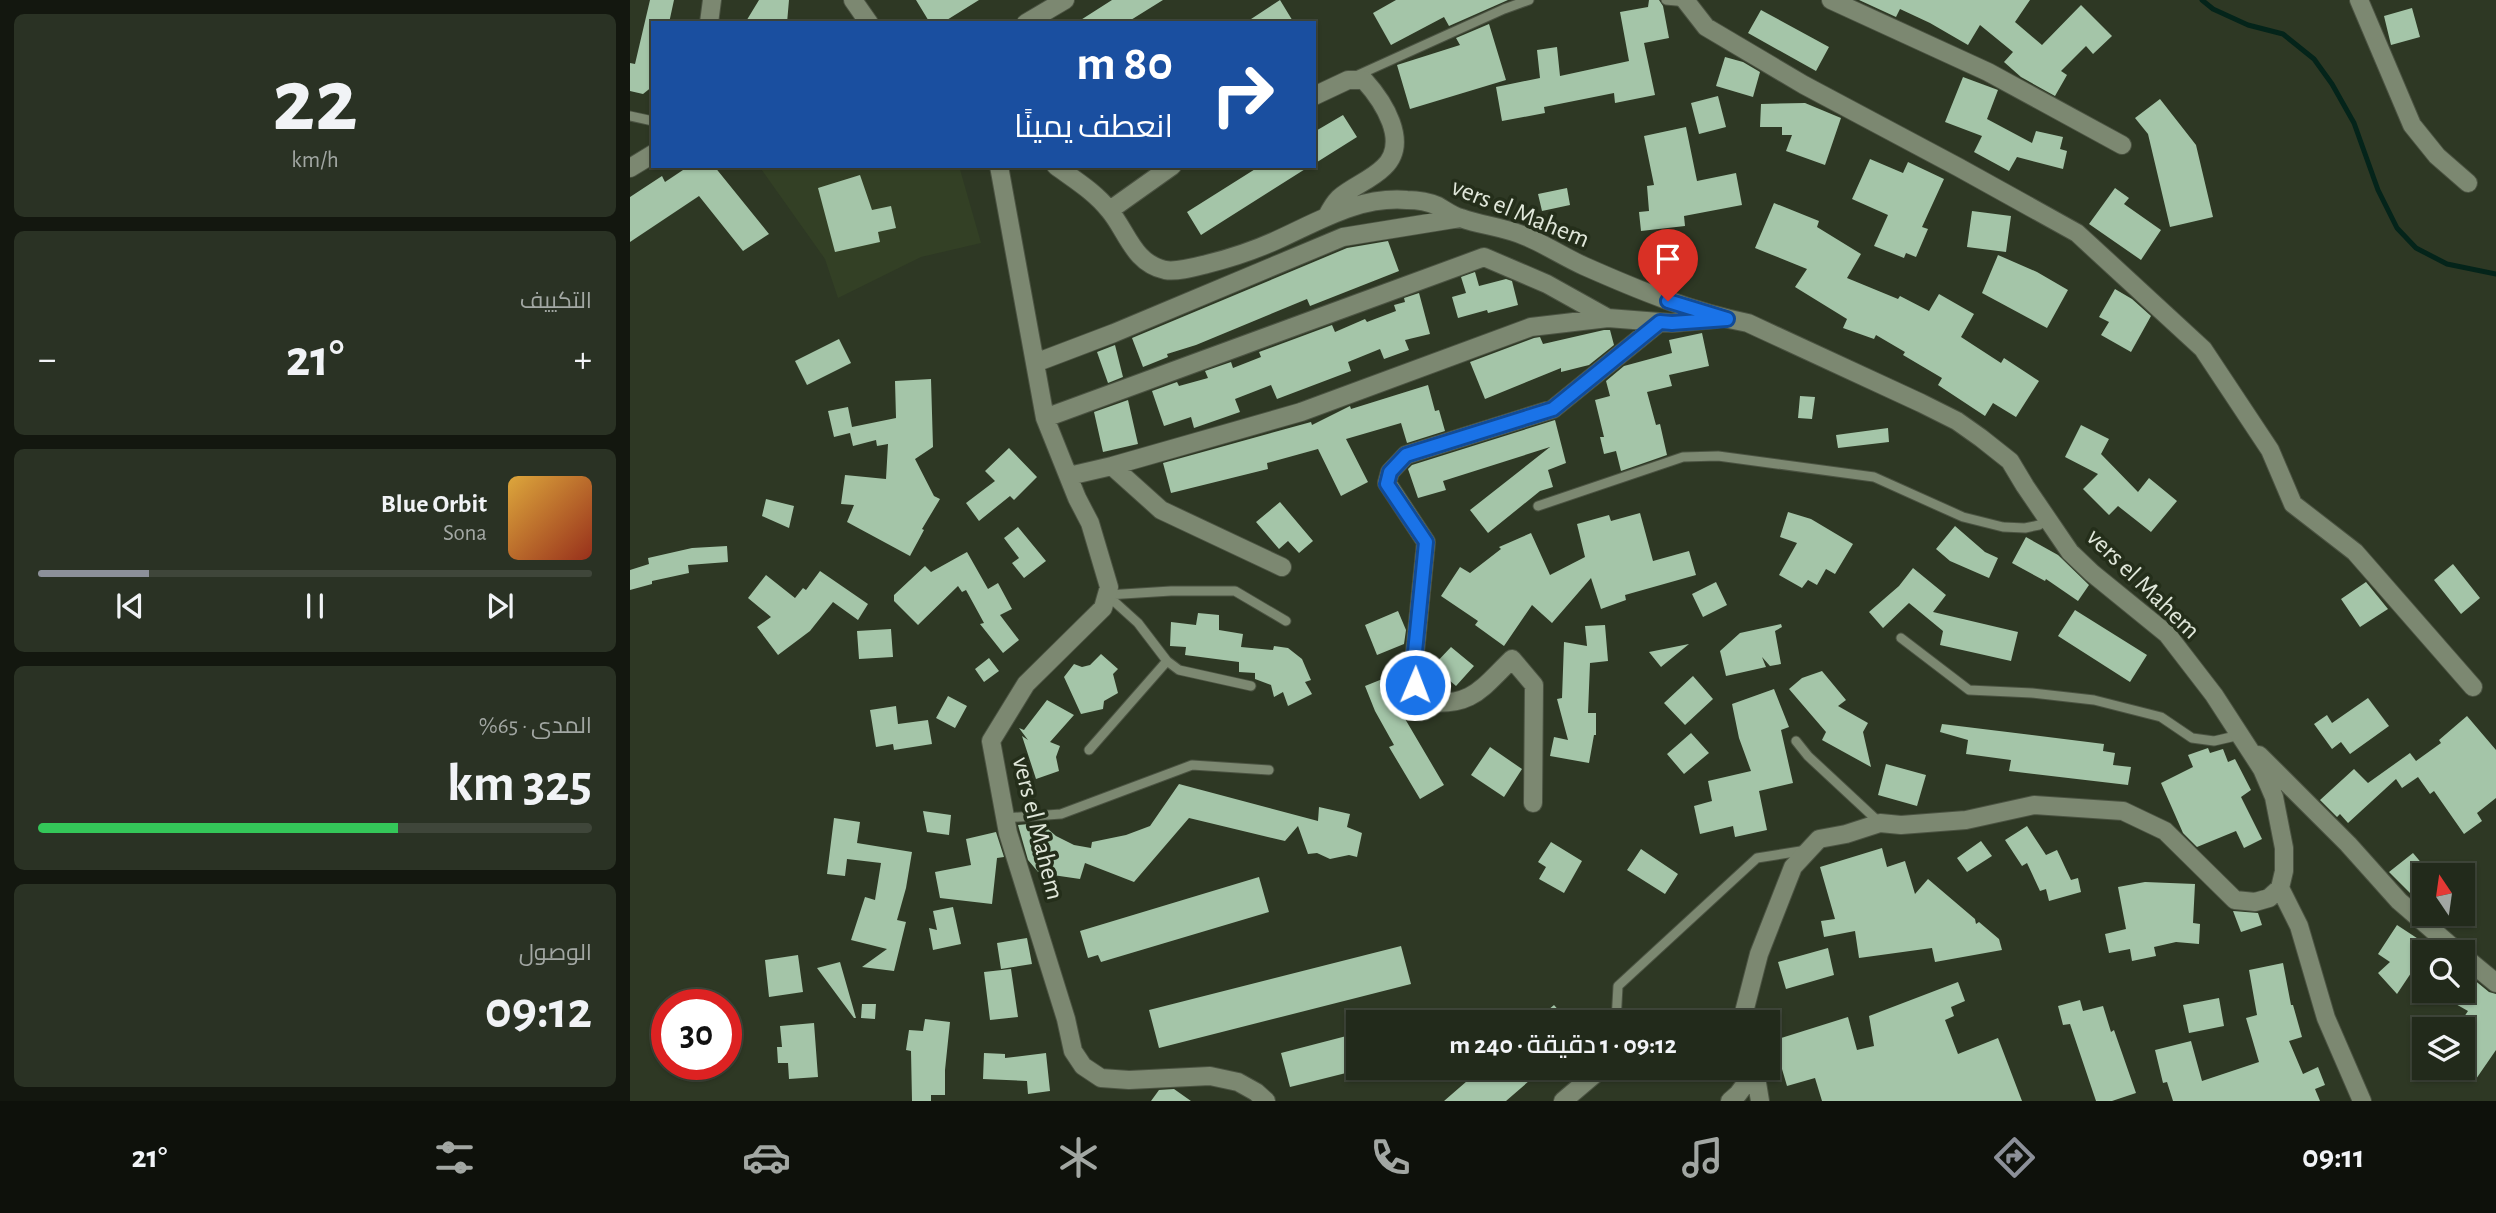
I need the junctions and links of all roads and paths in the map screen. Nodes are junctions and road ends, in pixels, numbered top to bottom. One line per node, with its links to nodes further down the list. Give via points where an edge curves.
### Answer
1 (712, 0): 9 (street)
2 (853, 0): 10 (street)
3 (1065, 0): 11 (street)
4 (1529, 0): 12 (lane)
5 (1666, 0): 8 (lane)
6 (1832, 0): 16 (street, via 1987,72)
7 (2359, 0): 22 (street, via 2412,125 2437,156)
8 (1686, 1): 41 (street, via 1706,27 2077,233 2203,349 2270,450 2293,504 2354,552)
9 (709, 21)
10 (868, 21)
11 (1029, 21)
12 (1348, 80): 13 (street); 24 (street, via 1364,80 1378,95 1393,128 1392,158 1338,199)
13 (1316, 95)
14 (630, 116): 15 (lane)
15 (651, 121)
16 (2122, 145)
17 (651, 155): 18 (street)
18 (630, 168)
19 (999, 168): 29 (street)
20 (1059, 168): 23 (street, vers el Mahem)
21 (1169, 168): 23 (street)
22 (2468, 183)
23 (1110, 210): 24 (street, vers el Mahem, via 1140,255 1166,270 1232,257)
24 (1326, 216): 25 (street, vers el Mahem, via 1380,199 1435,204)
25 (1460, 218): 27 (street, vers el Mahem, via 1528,237 1617,280); 29 (street, via 1343,237)
26 (1608, 318): 28 (street); 30 (street, via 1547,284 1484,257); 31 (street, via 1531,327 1301,412)
27 (1727, 319): 28 (street); 34 (street, vers el Mahem, via 1799,345 1957,421 2010,461)
28 (1660, 322): 46 (street, via 1553,409 1406,455 1390,472 1387,484 1426,542 1415,685 1425,702 1445,704 1470,698 1512,659 1534,685)
29 (1035, 363): 30 (street)
30 (1045, 418): 32 (street)
31 (1112, 466): 32 (street); 35 (street, via 1161,510)
32 (1069, 475): 36 (street, via 1099,547)
33 (1538, 506): 34 (lane, via 1683,457 1718,457 1874,477 1964,517 2003,527 2025,528)
34 (2048, 519): 42 (street, vers el Mahem, via 2070,552 2167,634)
35 (1282, 568)
36 (1107, 595): 37 (lane, via 1235,591); 39 (lane, via 1138,623); 47 (street, vers el Mahem, via 1103,608 1026,684 991,741)
37 (1286, 621)
38 (1901, 638): 42 (lane, via 1969,690 2094,701 2161,717 2192,738 2214,741)
39 (1167, 661): 40 (lane, via 1179,670); 44 (lane)
40 (1251, 686)
41 (2473, 687)
42 (2239, 735): 50 (street, vers el Mahem, via 2274,796 2284,848); 51 (street, via 2399,901)
43 (1796, 741): 48 (lane)
44 (1089, 750)
45 (1269, 771): 47 (lane, via 1192,765 1061,814)
46 (1534, 803)
47 (1005, 818): 59 (street, vers el Mahem, via 1073,1051 1083,1066 1101,1078 1210,1076)
48 (1880, 823): 49 (street, via 1819,839); 50 (street, via 1966,820 2034,805 2123,811 2165,831 2235,900 2255,902)
49 (1809, 850): 54 (lane, via 1757,858 1618,986); 55 (street, via 1793,867 1759,954)
50 (2280, 888): 65 (street, via 2299,926 2326,1018)
51 (2444, 940)
52 (2475, 966): 53 (street)
53 (2496, 983)
54 (1617, 1010)
55 (1745, 1010)
56 (1588, 1080): 62 (street)
57 (1748, 1080): 63 (street)
58 (1757, 1080): 64 (street)
59 (1238, 1082): 60 (street); 61 (street, vers el Mahem)
60 (1244, 1101)
61 (1266, 1101)
62 (1563, 1101)
63 (1730, 1101)
64 (1760, 1101)
65 (2362, 1101)

